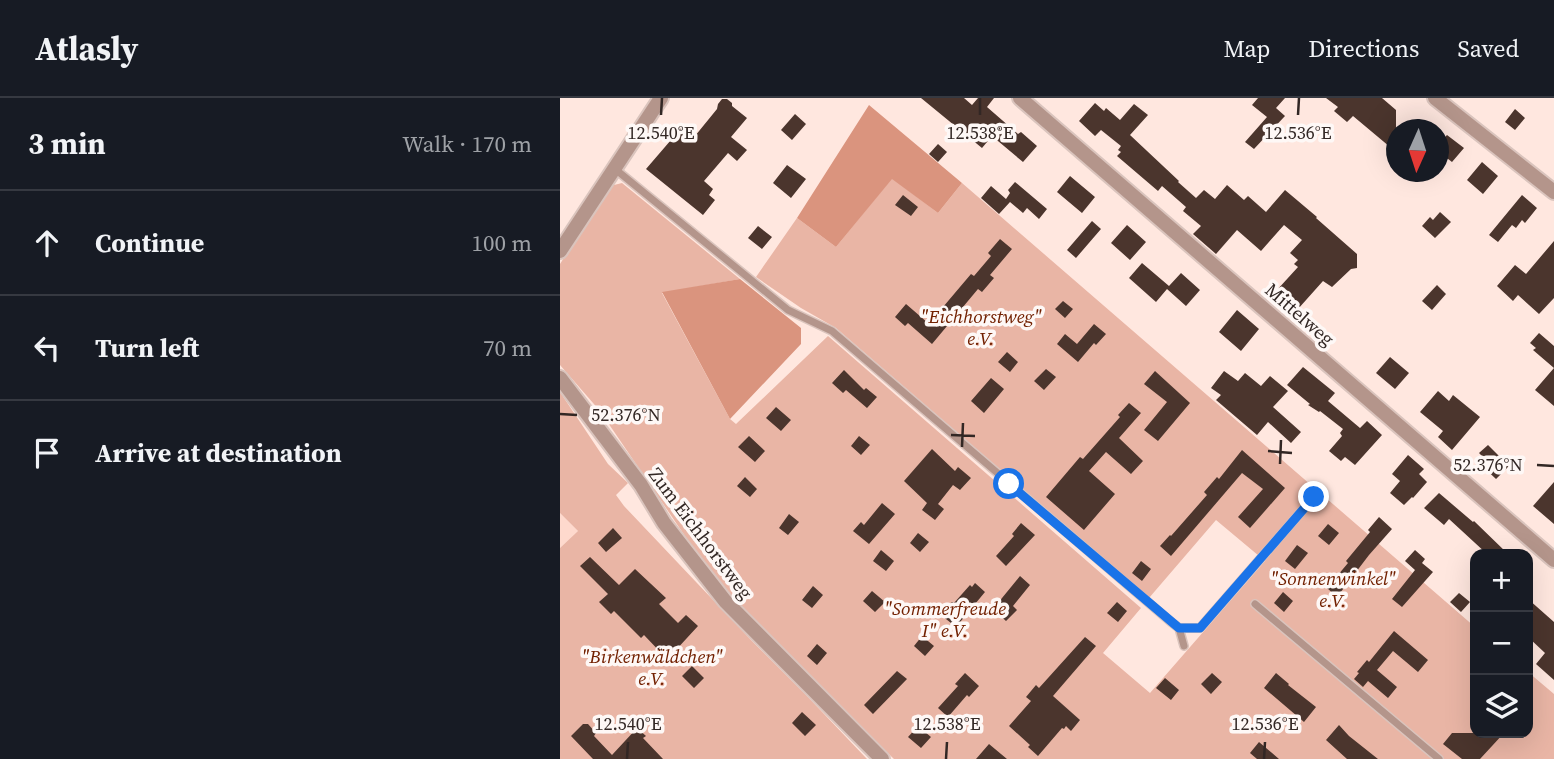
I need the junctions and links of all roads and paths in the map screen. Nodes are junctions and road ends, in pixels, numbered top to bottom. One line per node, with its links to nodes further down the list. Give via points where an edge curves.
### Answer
1 (661, 98): 4 (street)
2 (1020, 98): 9 (street, Mittelweg)
3 (1435, 98): 5 (street)
4 (615, 169): 6 (street); 11 (lane, via 788,310 832,331)
5 (1554, 192)
6 (560, 251)
7 (560, 378): 13 (street, Zum Eichhorstweg, via 725,601)
8 (1314, 497): 11 (lane, via 1200,628)
9 (1554, 560)
10 (1255, 604): 14 (lane)
11 (1179, 628): 12 (lane)
12 (1184, 646)
13 (882, 759)
14 (1439, 759)

